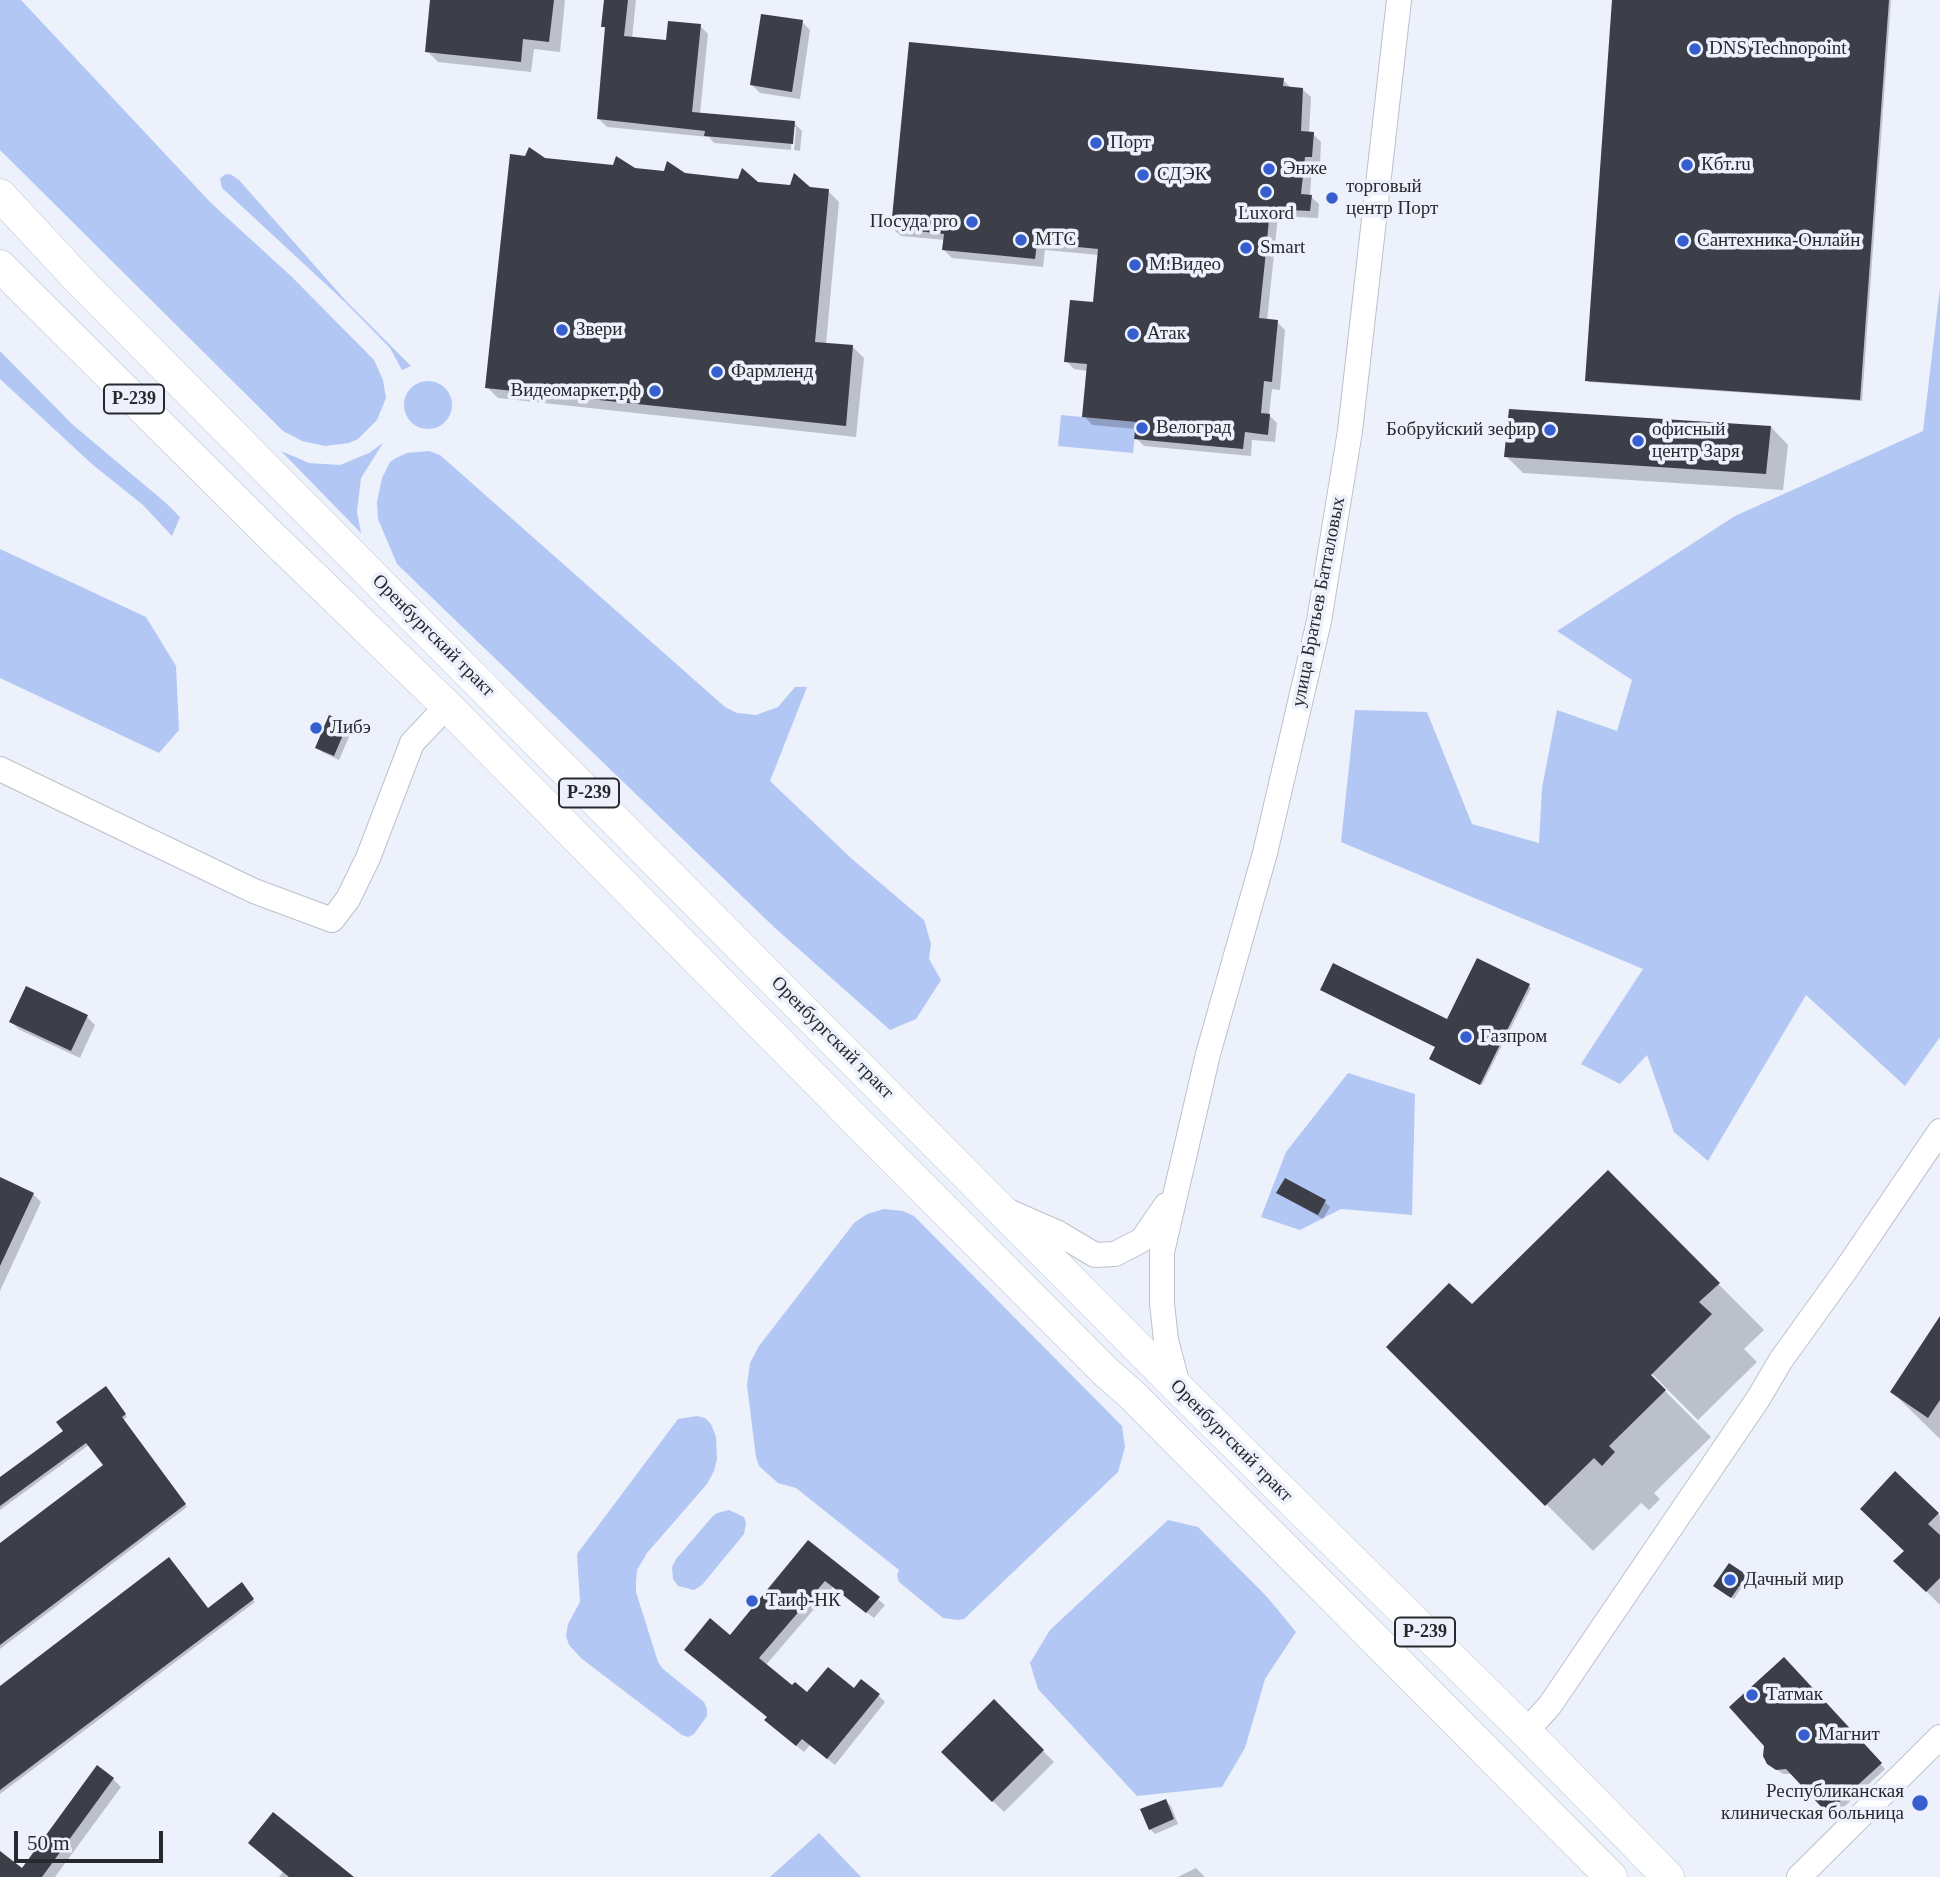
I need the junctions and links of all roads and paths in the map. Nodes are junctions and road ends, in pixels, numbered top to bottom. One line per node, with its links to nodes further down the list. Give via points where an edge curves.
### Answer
1 (1399, 0): 7 (street, улица Братьев Батталовых, via 1350,431 1320,621 1265,853)
2 (0, 195): 8 (main road, Оренбургский тракт / Р-239)
3 (0, 266): 4 (main road, Оренбургский тракт / Р-239)
4 (447, 706): 5 (street, via 412,743 368,858 348,900 332,920 254,891); 12 (main road, Оренбургский тракт / Р-239)
5 (0, 769)
6 (1940, 1131): 10 (street, via 1549,1705)
7 (1174, 1192): 8 (street, улица Братьев Батталовых, via 1142,1240 1115,1254 1096,1255); 9 (street, улица Братьев Батталовых, via 1162,1252 1162,1304)
8 (998, 1207): 9 (main road, Оренбургский тракт / Р-239)
9 (1179, 1389): 10 (main road, Оренбургский тракт / Р-239)
10 (1526, 1732): 13 (main road, Оренбургский тракт / Р-239)
11 (1940, 1737): 14 (street)
12 (1611, 1877)
13 (1668, 1877)
14 (1799, 1877)

